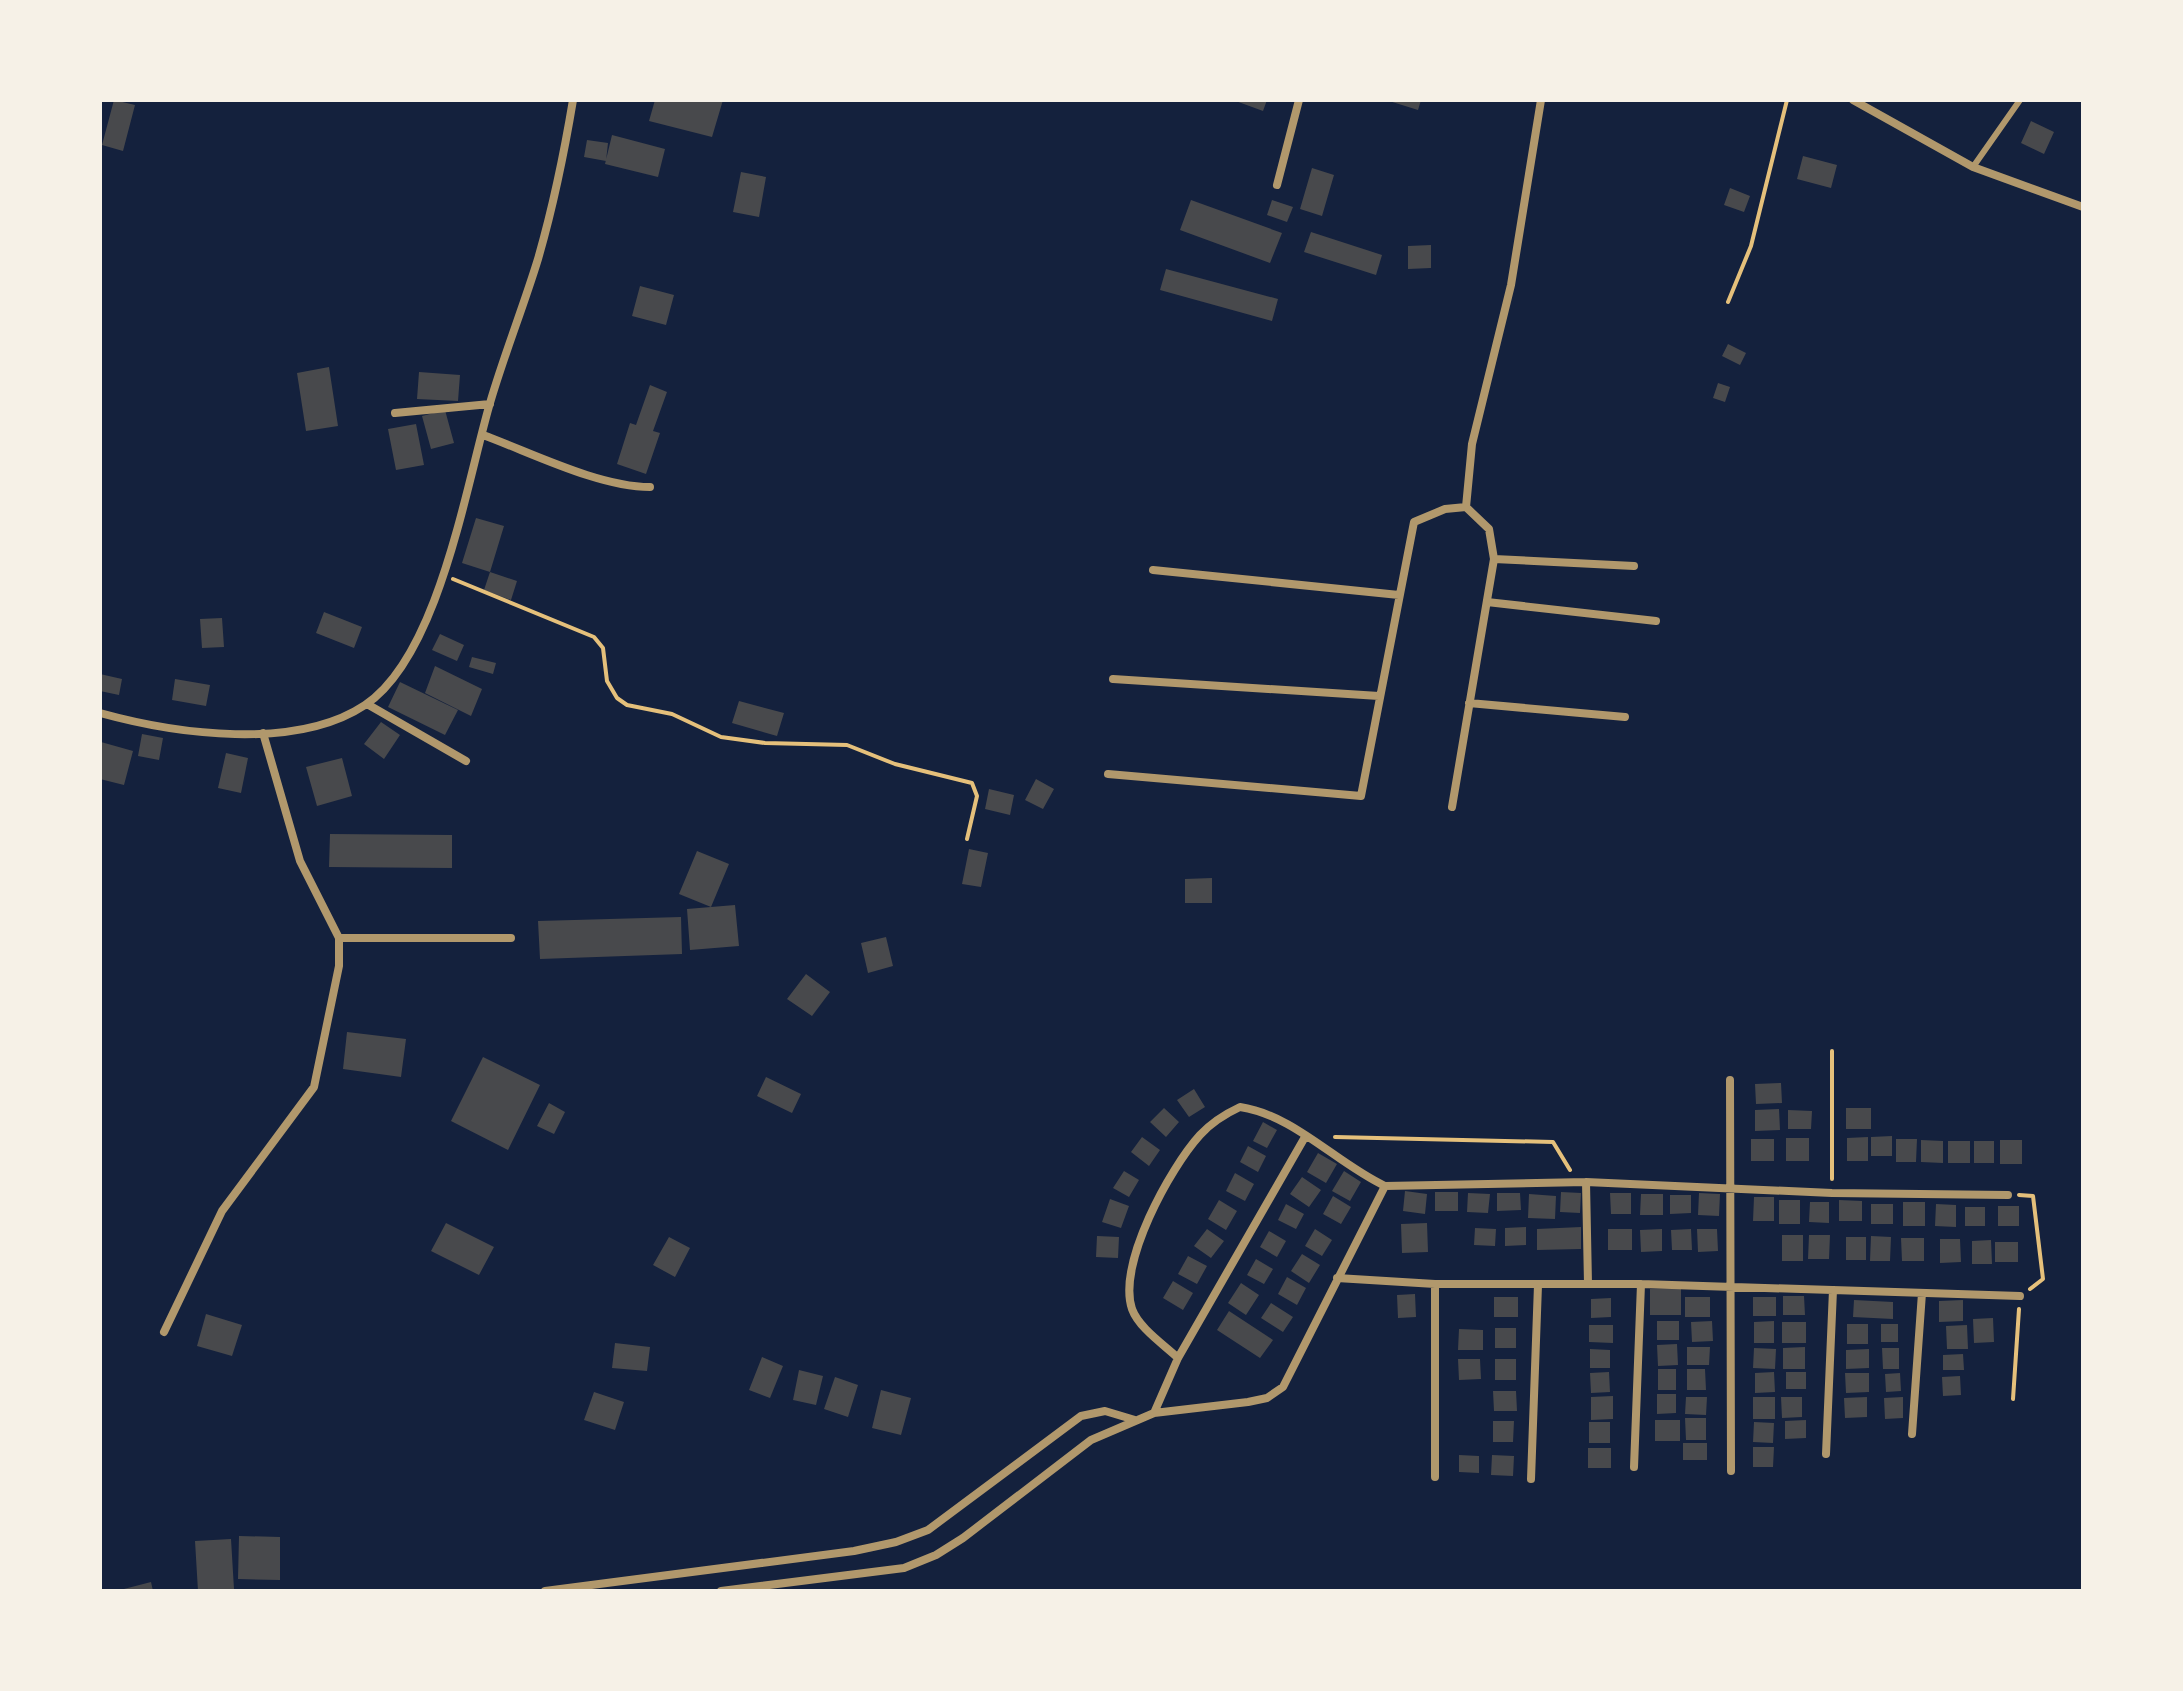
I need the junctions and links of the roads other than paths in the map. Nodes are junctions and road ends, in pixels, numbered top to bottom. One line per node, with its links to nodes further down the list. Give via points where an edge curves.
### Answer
1 (573, 100): 9 (street, via 538,259)
2 (1299, 100): 7 (street)
3 (1541, 100): 13 (street, via 1511,285 1472,444)
4 (1853, 100): 6 (street)
5 (2020, 100): 6 (lane)
6 (1973, 167): 8 (street)
7 (1277, 185)
8 (2083, 207)
9 (490, 404): 10 (street); 11 (street)
10 (395, 413)
11 (483, 435): 12 (street, via 584,472); 23 (street, via 443,575 414,646 388,686)
12 (650, 487)
13 (1466, 507): 14 (street, via 1489,529); 17 (street, via 1414,522)
14 (1494, 559): 15 (street); 18 (street)
15 (1634, 566)
16 (1153, 570): 17 (street)
17 (1399, 595): 21 (street)
18 (1487, 602): 19 (street); 22 (street)
19 (1656, 621)
20 (1113, 679): 21 (street)
21 (1379, 696): 28 (street, via 1361,796)
22 (1469, 703): 25 (street); 29 (street)
23 (367, 704): 26 (street, via 307,729); 27 (street)
24 (100, 713): 26 (street, via 151,724)
25 (1625, 717)
26 (263, 733): 30 (street, via 300,861)
27 (466, 761)
28 (1108, 774)
29 (1452, 807)
30 (339, 938): 31 (street); 47 (street, via 339,966 314,1087 222,1211)
31 (511, 938)
32 (1730, 1080): 36 (street)
33 (1305, 1137): 35 (street); 48 (street); 48 (street, via 1278,1119 1240,1107 1201,1134 1171,1173 1134,1259 1131,1296 1139,1321)
34 (1582, 1183): 35 (street); 36 (street); 40 (street)
35 (1385, 1186): 38 (street)
36 (1730, 1188): 37 (street); 43 (street)
37 (2008, 1195)
38 (1337, 1278): 39 (street); 49 (street, via 1283,1387 1248,1402)
39 (1435, 1284): 42 (street); 55 (street)
40 (1588, 1284): 41 (street); 42 (street)
41 (1641, 1284): 43 (street); 53 (street)
42 (1538, 1285): 56 (street)
43 (1730, 1287): 44 (street); 54 (street)
44 (1833, 1290): 45 (street); 52 (street)
45 (1922, 1293): 46 (street); 51 (street)
46 (2020, 1296)
47 (164, 1332)
48 (1178, 1358): 49 (street)
49 (1154, 1413): 50 (street)
50 (1135, 1420): 57 (street, via 1105,1411 1081,1416 928,1530 896,1542); 58 (street, via 1091,1440 963,1538 918,1562 888,1572)
51 (1912, 1434)
52 (1826, 1454)
53 (1634, 1467)
54 (1731, 1471)
55 (1435, 1477)
56 (1531, 1479)
57 (545, 1591)
58 (721, 1591)

